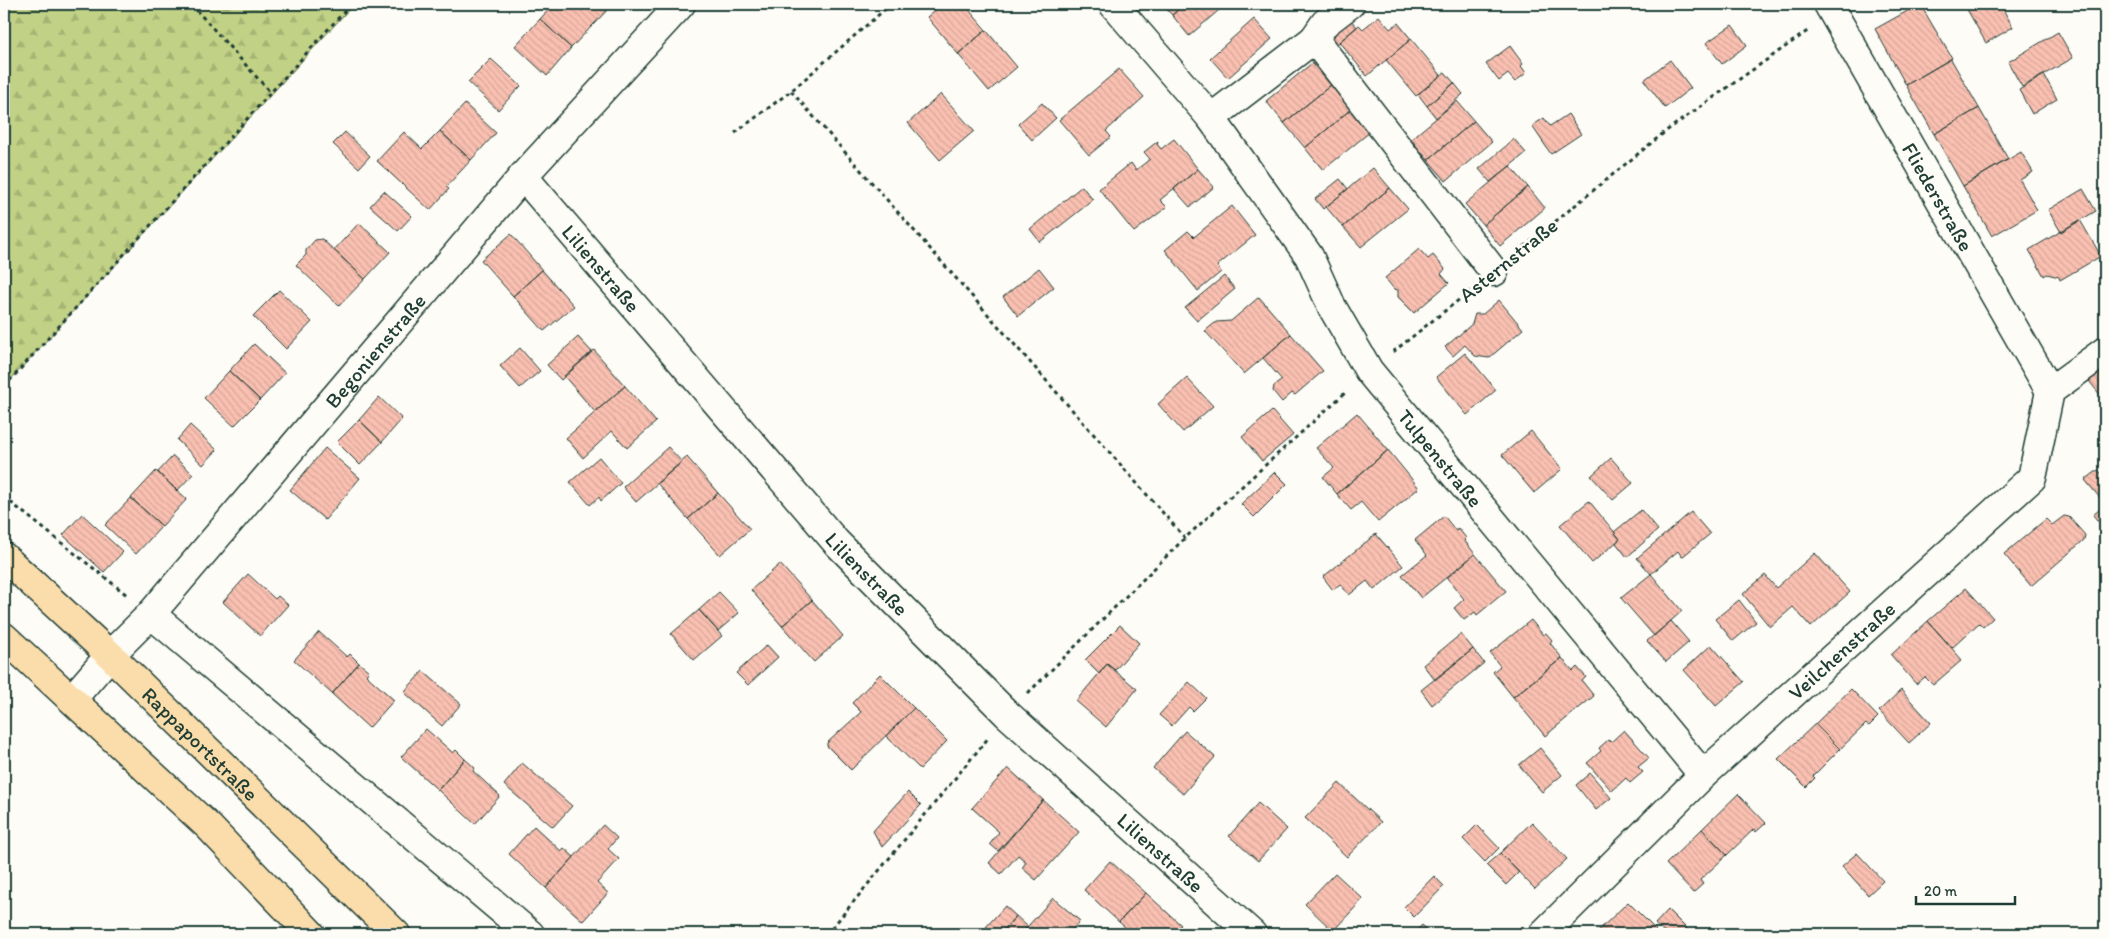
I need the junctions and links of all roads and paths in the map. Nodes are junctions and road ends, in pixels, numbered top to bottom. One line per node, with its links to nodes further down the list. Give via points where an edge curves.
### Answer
1 (191, 4): 10 (path)
2 (351, 4): 10 (path)
3 (681, 4): 13 (street, Begonienstraße)
4 (891, 4): 9 (path)
5 (1113, 4): 11 (street, Tulpenstraße)
6 (1350, 4): 8 (street, via 1326,23)
7 (1837, 6): 14 (path, Asternstraße, via 1666,131); 18 (street, Fliederstraße)
8 (1314, 39): 11 (street); 14 (street)
9 (791, 90): 12 (path); 16 (path, Asternstraße, via 1185,538)
10 (270, 92): 17 (path)
11 (1210, 118): 16 (street, Tulpenstraße, via 1308,256 1332,307)
12 (735, 133)
13 (523, 176): 21 (street, Begonienstraße); 29 (street, Lilienstraße, via 836,542 1007,714)
14 (1494, 272): 16 (path, Asternstraße)
15 (2105, 351): 18 (street)
16 (1369, 371): 25 (street, Tulpenstraße)
17 (4, 387)
18 (2050, 391): 25 (street, Veilchenstraße, via 2032,478)
19 (4, 497): 21 (path)
20 (4, 557): 23 (main road, Rappaportstraße)
21 (151, 614): 23 (street, Begonienstraße); 28 (street)
22 (4, 637): 24 (main road)
23 (110, 655): 24 (street, Begonienstraße); 27 (main road, Rappaportstraße)
24 (72, 699): 26 (main road, via 209,827)
25 (1703, 775): 30 (street, Veilchenstraße)
26 (311, 934)
27 (396, 934)
28 (530, 934)
29 (1252, 934)
30 (1543, 934)

